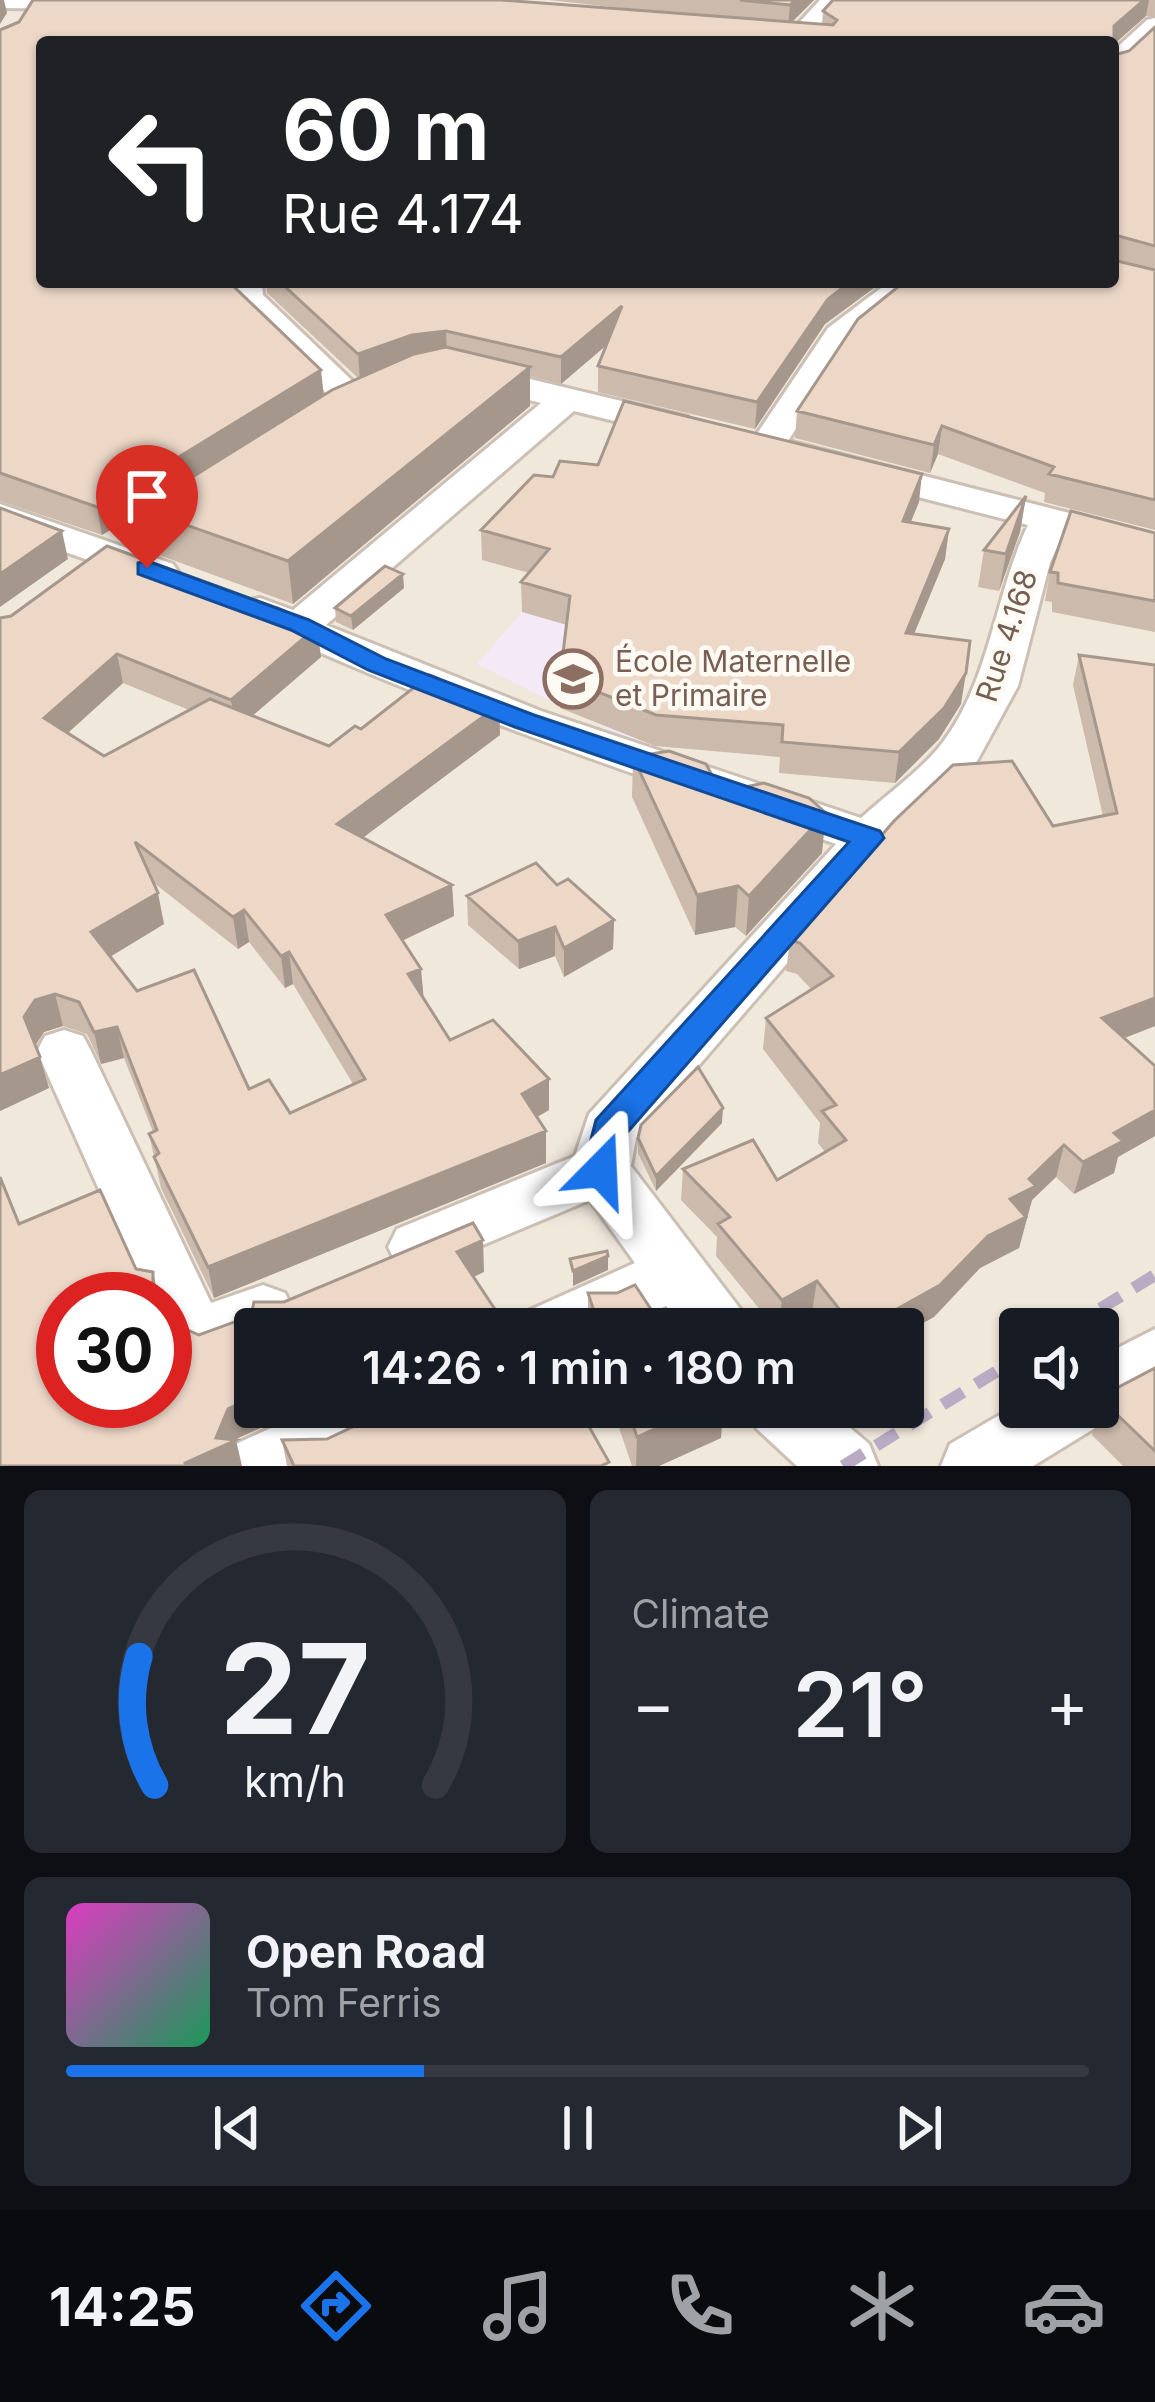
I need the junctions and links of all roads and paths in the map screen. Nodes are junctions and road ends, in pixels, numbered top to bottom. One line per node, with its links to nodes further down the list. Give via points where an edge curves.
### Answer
1 (833, 0): 6 (street)
2 (0, 2): 4 (street)
3 (121, 2): 4 (street)
4 (28, 7)
5 (1155, 26): 7 (street)
6 (798, 36)
7 (1120, 71)
8 (246, 288): 13 (street, via 247,298)
9 (900, 288): 15 (street, via 840,335)
10 (427, 373): 12 (street)
11 (390, 386): 13 (street)
12 (567, 399): 15 (street); 22 (street)
13 (353, 400): 14 (street)
14 (286, 442)
15 (766, 448): 17 (street)
16 (0, 516): 20 (street)
17 (1050, 519): 19 (street); 23 (street, Rue 4.168, via 996,686 961,751)
18 (148, 530): 20 (street)
19 (1155, 547)
20 (109, 554): 21 (street); 22 (street)
21 (72, 581)
22 (300, 625): 23 (street, via 525,721)
23 (869, 838): 25 (street, Rue 4.168, via 608,1130)
24 (64, 1051): 28 (street, via 192,1328 218,1331)
25 (601, 1170): 26 (street); 27 (street)
26 (367, 1269)
27 (675, 1273): 29 (street); 30 (street)
28 (303, 1295)
29 (598, 1308)
30 (702, 1308)
31 (1155, 1357): 32 (street)
32 (1119, 1379)
33 (341, 1428): 36 (street)
34 (802, 1428): 37 (street)
35 (1037, 1428): 38 (street)
36 (260, 1466)
37 (845, 1466)
38 (974, 1466)

